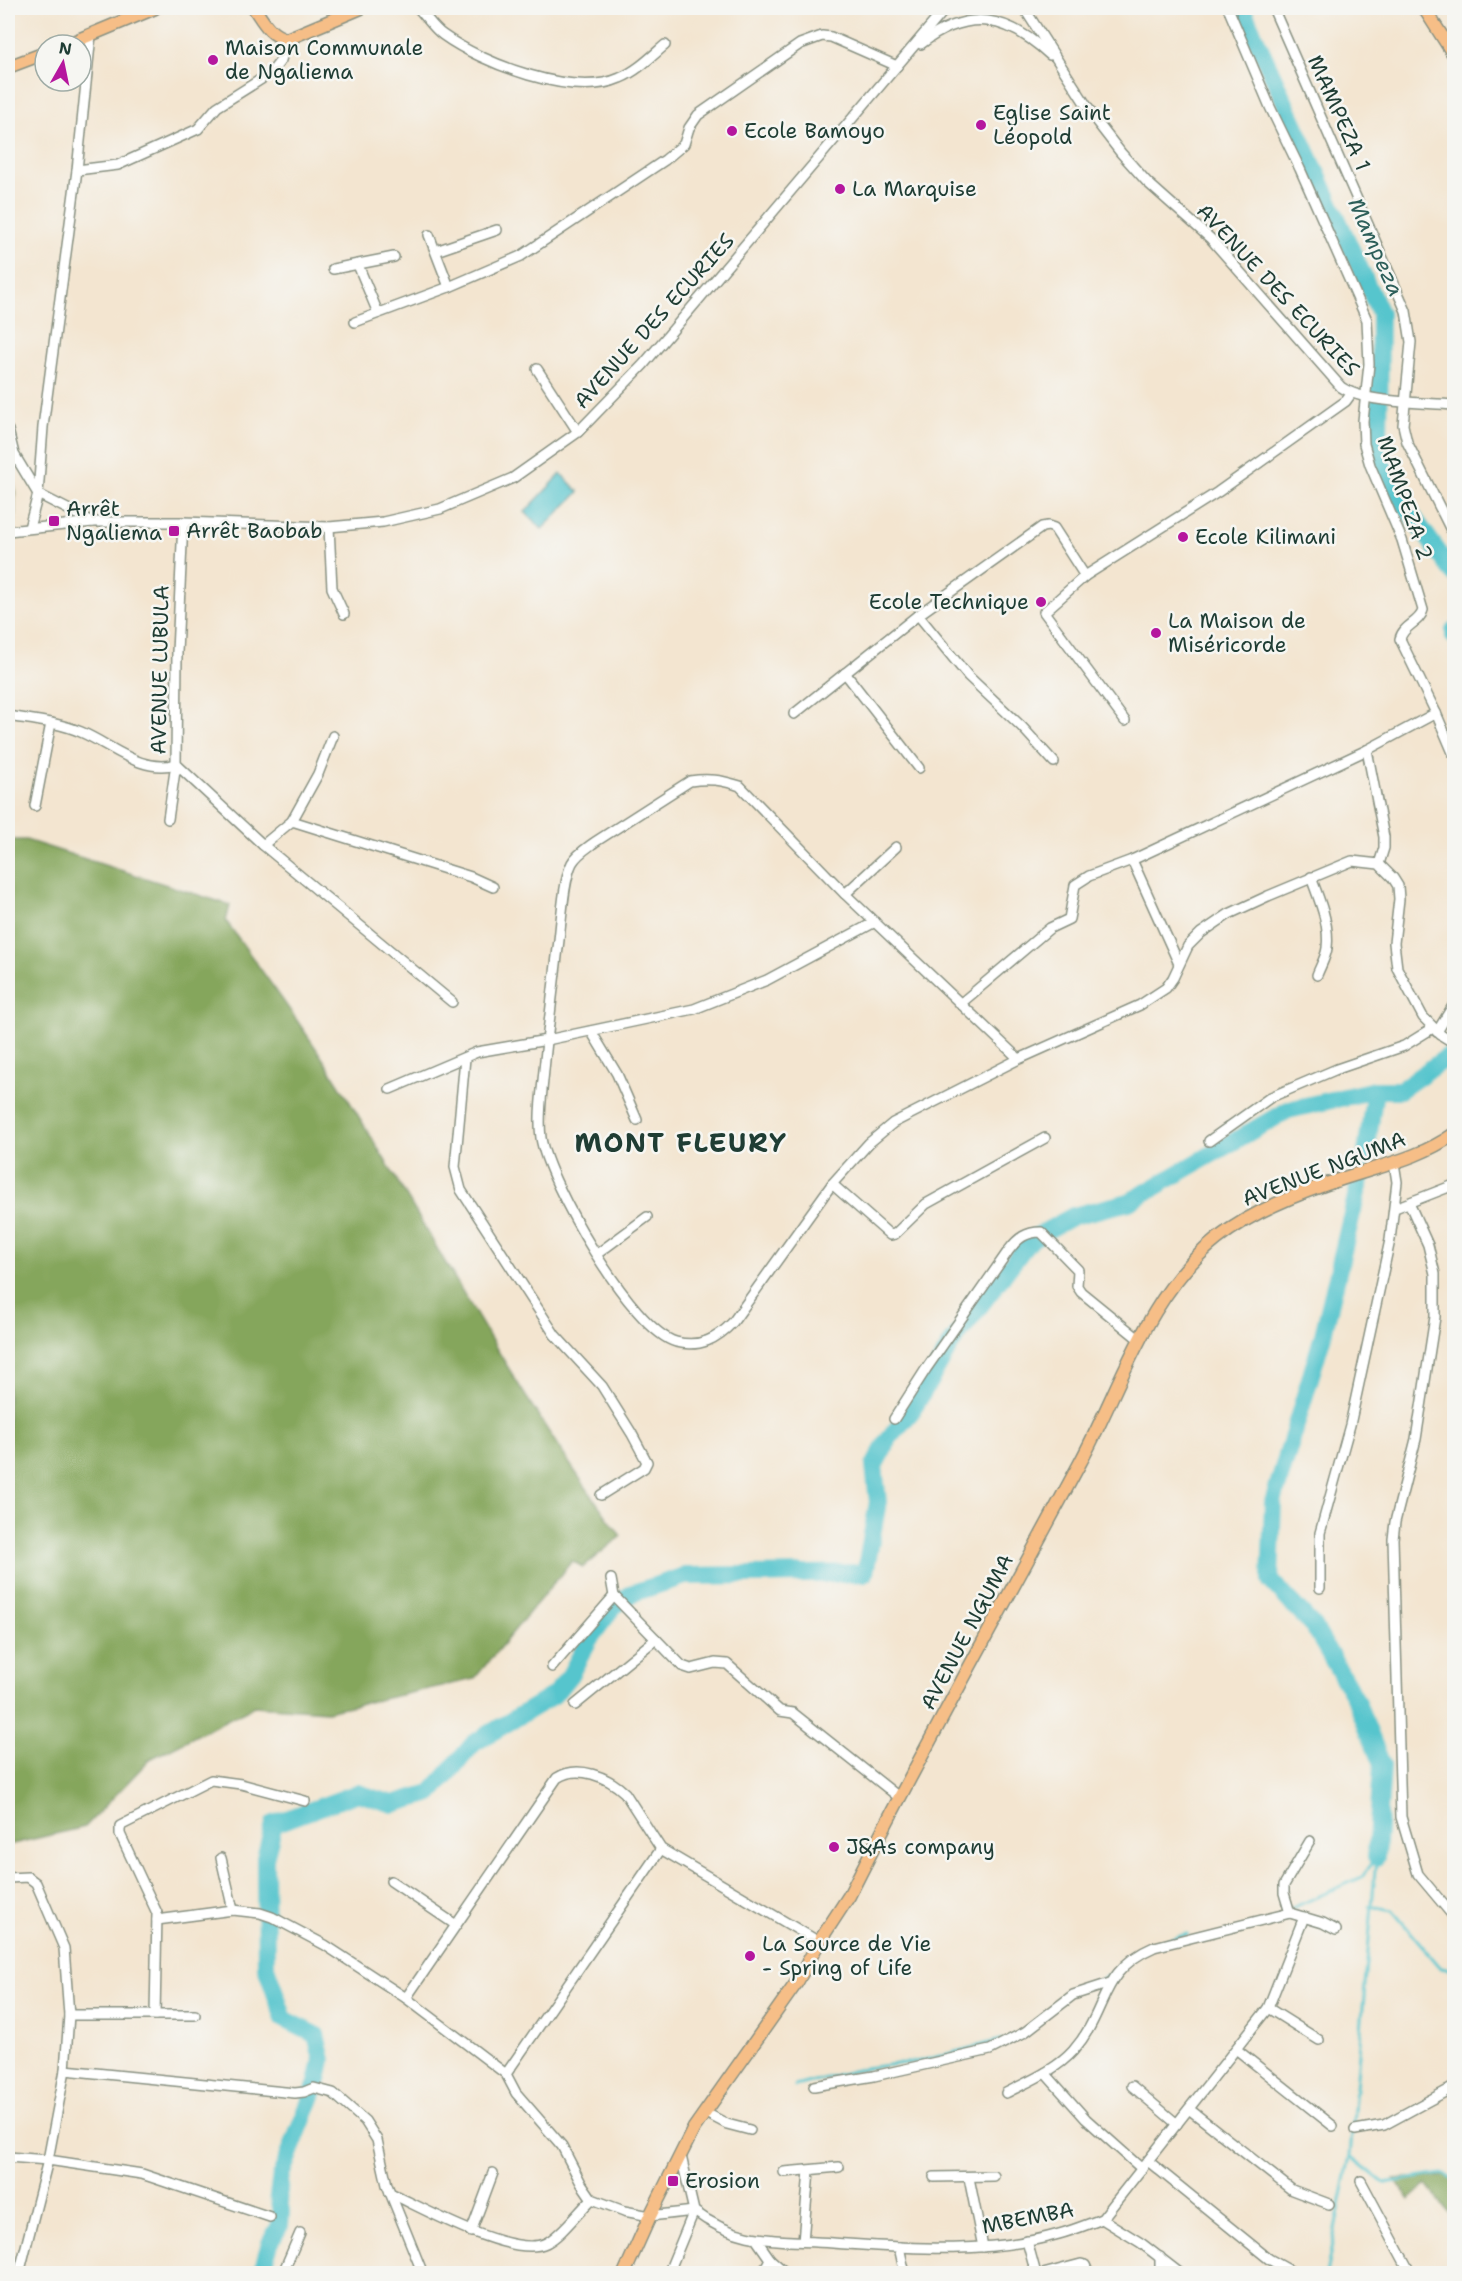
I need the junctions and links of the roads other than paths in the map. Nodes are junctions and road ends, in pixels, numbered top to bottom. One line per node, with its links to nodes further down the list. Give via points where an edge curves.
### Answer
1 (155, 8): 10 (main road)
2 (254, 8): 11 (main road, via 272,32)
3 (362, 8): 11 (main road)
4 (418, 8): 12 (street, via 441,33 476,56 533,76 574,84 619,79)
5 (946, 8): 14 (street, AVENUE DES ECURIES)
6 (1024, 8): 16 (street, AVENUE DES ECURIES)
7 (1228, 8): 32 (street, MAMPEZA 2, via 1367,320)
8 (1273, 8): 33 (street, MAMPEZA 1, via 1406,311 1411,342)
9 (1424, 8): 13 (main road)
10 (93, 34)
11 (287, 39): 20 (street, via 281,60 271,72 217,107 198,129 118,165)
12 (665, 45)
13 (1453, 46)
14 (907, 54): 16 (street, AVENUE DES ECURIES, via 951,25 993,22 1010,26 1033,40); 17 (street, AVENUE DES ECURIES)
15 (33, 58): 18 (main road)
16 (1058, 62): 31 (street, AVENUE DES ECURIES, via 1097,122 1147,182 1211,239)
17 (897, 66): 27 (street, via 831,37 800,44 698,115 684,144 665,160 521,256); 36 (street, AVENUE DES ECURIES, via 644,365)
18 (8, 67)
19 (85, 93): 20 (street)
20 (77, 170): 37 (street, via 43,427)
21 (497, 230): 23 (street)
22 (429, 236): 23 (street)
23 (436, 251): 27 (street)
24 (394, 257): 25 (street)
25 (358, 265): 26 (street); 28 (street)
26 (333, 269)
27 (449, 287): 28 (street)
28 (378, 314): 29 (street)
29 (355, 322)
30 (537, 369): 36 (street)
31 (1351, 394): 32 (street, AVENUE DES ECURIES); 44 (street, via 1218,492)
32 (1370, 398): 33 (street, AVENUE DES ECURIES); 48 (street, MAMPEZA 2, via 1363,421 1364,444 1402,540 1423,607 1423,613 1402,631 1400,639)
33 (1402, 400): 34 (street, AVENUE DES ECURIES); 43 (street, MAMPEZA 1, via 1407,442)
34 (1455, 405)
35 (8, 430): 37 (street, via 14,454)
36 (578, 432): 40 (street, AVENUE DES ECURIES, via 513,478 440,509 383,522)
37 (38, 494): 38 (street); 41 (street)
38 (93, 522): 39 (street, AVENUE DES ECURIES); 41 (street, AVENUE DES ECURIES)
39 (183, 522): 40 (street, AVENUE DES ECURIES); 57 (street, AVENUE LUBULA)
40 (329, 527): 45 (street, via 332,588)
41 (29, 528): 42 (street, AVENUE DES ECURIES)
42 (8, 531)
43 (1455, 536)
44 (1086, 576): 46 (street, via 1054,528 1042,526); 51 (street, via 1044,612)
45 (344, 614)
46 (918, 615): 47 (street); 56 (street, via 968,676)
47 (845, 673): 49 (street); 58 (street)
48 (1436, 713): 54 (street); 55 (street, MAMPEZA 2)
49 (794, 714)
50 (8, 716): 52 (street)
51 (1125, 721)
52 (51, 723): 57 (street, via 81,732 145,766 164,768); 59 (street)
53 (333, 736): 61 (street, via 318,774)
54 (1366, 750): 64 (street); 65 (street, via 1384,837)
55 (1455, 755)
56 (1054, 762)
57 (176, 764): 60 (street, AVENUE LUBULA); 62 (street)
58 (919, 768)
59 (35, 806)
60 (168, 819)
61 (292, 820): 62 (street); 67 (street)
62 (263, 845): 72 (street)
63 (896, 847): 68 (street)
64 (1132, 860): 70 (street); 73 (street, via 1075,885 1069,919 1050,928)
65 (1379, 864): 66 (street, via 1352,861); 76 (street, via 1398,886 1394,943 1397,968 1415,1004)
66 (1311, 877): 70 (street, via 1229,914 1188,946); 71 (street, via 1326,926 1327,949)
67 (493, 887)
68 (845, 894): 69 (street); 77 (street, via 740,786 708,778 690,781 595,842 572,864)
69 (875, 922): 73 (street); 75 (street, via 767,980 694,1009)
70 (1179, 964): 79 (street, via 1159,994)
71 (1317, 975)
72 (452, 1002)
73 (960, 1004): 79 (street)
74 (1455, 1004): 76 (street)
75 (591, 1031): 77 (street); 81 (street, via 617,1074)
76 (1445, 1036): 84 (street, via 1337,1069 1270,1097)
77 (547, 1040): 78 (street, via 477,1052); 91 (street, via 541,1138 565,1203)
78 (465, 1058): 80 (street); 94 (street, via 455,1167 461,1190 555,1335 602,1386 646,1462 644,1468)
79 (1019, 1059): 86 (street, via 893,1124 869,1143)
80 (390, 1089)
81 (637, 1120)
82 (1452, 1136): 85 (main road, AVENUE NGUMA)
83 (1045, 1138): 86 (street, via 926,1204 895,1234 890,1235)
84 (1209, 1141)
85 (1394, 1163): 89 (street); 92 (main road, AVENUE NGUMA, via 1290,1199 1250,1217 1217,1239 1168,1291)
86 (832, 1184): 91 (street, via 733,1322 709,1341 675,1342 663,1336 612,1280)
87 (1455, 1185): 88 (street)
88 (1409, 1203): 89 (street); 111 (street, via 1428,1245 1435,1274 1435,1306 1416,1439 1393,1539 1401,1817 1418,1874)
89 (1395, 1208): 96 (street, via 1350,1425 1320,1533)
90 (647, 1217): 91 (street)
91 (597, 1254)
92 (1140, 1340): 93 (street, via 1081,1292 1077,1286 1078,1270 1042,1234 1026,1235 1014,1243); 101 (main road, AVENUE NGUMA, via 1095,1435)
93 (894, 1419)
94 (601, 1495)
95 (611, 1579): 97 (street)
96 (1320, 1588)
97 (616, 1598): 98 (street); 99 (street)
98 (656, 1639): 100 (street); 101 (street, via 686,1668 720,1663 732,1667 780,1711 793,1713)
99 (552, 1667)
100 (575, 1704)
101 (900, 1798): 115 (main road, AVENUE NGUMA, via 849,1896)
102 (305, 1801): 112 (street, via 217,1779 121,1825 120,1833)
103 (1310, 1841): 109 (street, via 1284,1885)
104 (661, 1849): 113 (street, via 619,1787 585,1772 566,1772 557,1778); 115 (street); 126 (street)
105 (221, 1858): 108 (street)
106 (8, 1878): 120 (street, via 28,1877 36,1882 64,1948)
107 (392, 1881): 113 (street)
108 (233, 1910): 112 (street); 117 (street, via 272,1917 325,1945)
109 (1290, 1913): 110 (street); 116 (street, via 1154,1947 1125,1964)
110 (1304, 1917): 114 (street); 118 (street, MBEMBA)
111 (1455, 1917)
112 (158, 1920): 119 (street)
113 (456, 1925): 117 (street)
114 (1336, 1930)
115 (819, 1942): 132 (main road, AVENUE NGUMA, via 782,2005)
116 (1110, 1983): 125 (street, via 1093,2023 1071,2053); 127 (street, via 1073,1995 1025,2032 990,2050)
117 (406, 1998): 126 (street)
118 (1268, 2008): 122 (street); 123 (street, MBEMBA)
119 (155, 2014): 120 (street); 121 (street)
120 (69, 2015): 124 (street)
121 (195, 2015)
122 (1319, 2040)
123 (1236, 2049): 131 (street, MBEMBA); 134 (street)
124 (65, 2070): 139 (street); 149 (street, via 304,2092 314,2088 337,2095 365,2121 377,2140)
125 (1045, 2073): 130 (street); 140 (street, via 1086,2119)
126 (506, 2074): 150 (street, via 516,2093 562,2146)
127 (814, 2086)
128 (1132, 2086): 133 (street)
129 (1455, 2087): 136 (street, via 1384,2125)
130 (1006, 2094)
131 (1189, 2109): 133 (street, MBEMBA); 151 (street, via 1292,2190)
132 (704, 2112): 135 (street); 137 (main road, AVENUE NGUMA)
133 (1177, 2124): 140 (street, MBEMBA)
134 (1333, 2126)
135 (750, 2130)
136 (1355, 2130)
137 (681, 2156): 152 (street); 153 (main road, AVENUE NGUMA)
138 (8, 2157): 139 (street)
139 (48, 2160): 154 (street, via 142,2174); 165 (street)
140 (1145, 2165): 155 (street, MBEMBA); 178 (street, via 1269,2259)
141 (838, 2167): 142 (street)
142 (809, 2171): 143 (street); 159 (street)
143 (784, 2172)
144 (493, 2173): 156 (street)
145 (994, 2176): 147 (street)
146 (934, 2177): 147 (street)
147 (969, 2178): 162 (street)
148 (1361, 2181): 179 (street)
149 (390, 2193): 156 (street); 167 (street)
150 (592, 2199): 153 (street); 156 (street, via 543,2245 523,2246)
151 (1329, 2204)
152 (694, 2211): 153 (street); 158 (street, MBEMBA, via 714,2225); 169 (street)
153 (650, 2216): 168 (main road, AVENUE NGUMA)
154 (270, 2217)
155 (1102, 2219): 160 (street, MBEMBA); 163 (street)
156 (471, 2232)
157 (300, 2233): 166 (street, via 285,2268)
158 (756, 2239): 159 (street, MBEMBA); 164 (street)
159 (803, 2241): 161 (street, MBEMBA)
160 (1027, 2241): 162 (street, MBEMBA); 173 (street)
161 (899, 2247): 162 (street, MBEMBA); 172 (street)
162 (983, 2247)
163 (1161, 2258): 176 (street); 177 (street)
164 (770, 2259): 170 (street); 171 (street)
165 (19, 2274)
166 (289, 2274)
167 (423, 2274)
168 (624, 2274)
169 (668, 2274)
170 (762, 2274)
171 (787, 2274)
172 (905, 2274)
173 (1036, 2274)
174 (1043, 2274): 175 (street, via 1082,2264)
175 (1089, 2274)
176 (1160, 2274)
177 (1181, 2274)
178 (1296, 2274)
179 (1411, 2274)

